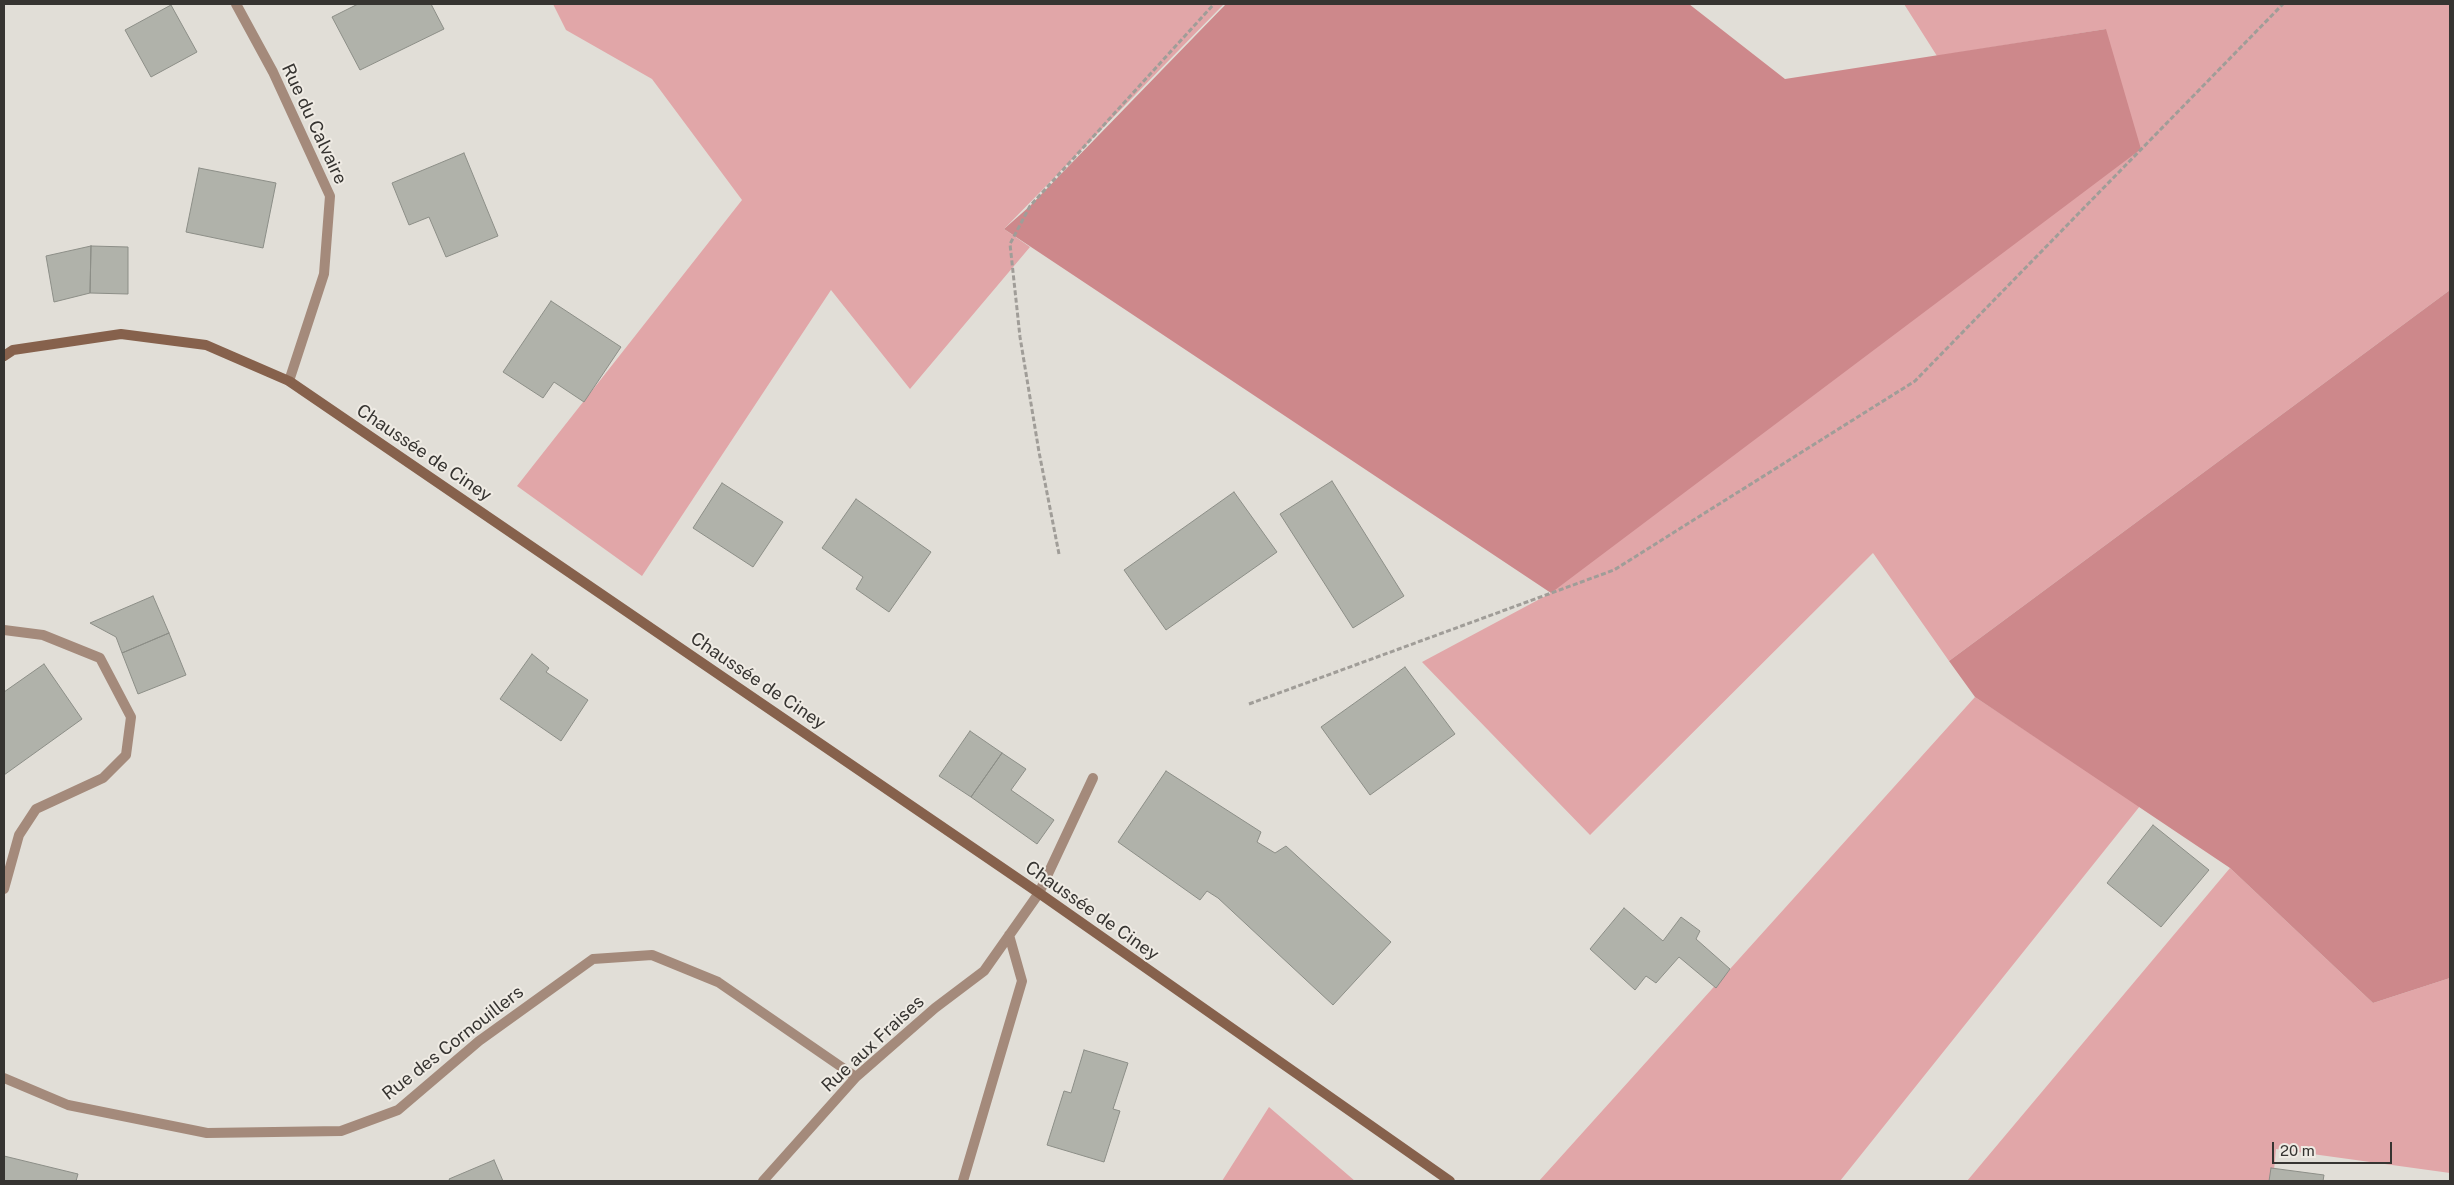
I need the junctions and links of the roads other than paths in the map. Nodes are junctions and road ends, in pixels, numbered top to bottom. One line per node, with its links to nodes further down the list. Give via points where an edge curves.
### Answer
1 (236, 4): 3 (street, Rue du Calvaire, via 273,72 330,196 324,274)
2 (4, 356): 3 (main road, Chaussée de Ciney, via 13,350 121,334 206,345)
3 (289, 381): 7 (main road, Chaussée de Ciney)
4 (4, 630): 6 (street, via 43,635 100,658 131,716 126,756 103,778 36,809 19,834)
5 (1093, 778): 7 (street, Rue aux Fraises)
6 (4, 889)
7 (1039, 893): 8 (street, Rue aux Fraises); 13 (main road, Chaussée de Ciney)
8 (1009, 935): 9 (street, Rue aux Fraises, via 984,971 935,1008); 12 (street, via 1022,981)
9 (856, 1077): 10 (street, Rue des Cornouillers, via 718,982 652,955 593,959 479,1040 398,1110 341,1131 207,1133 68,1105); 11 (street, Rue aux Fraises)
10 (4, 1078)
11 (763, 1181)
12 (963, 1181)
13 (1450, 1181)

